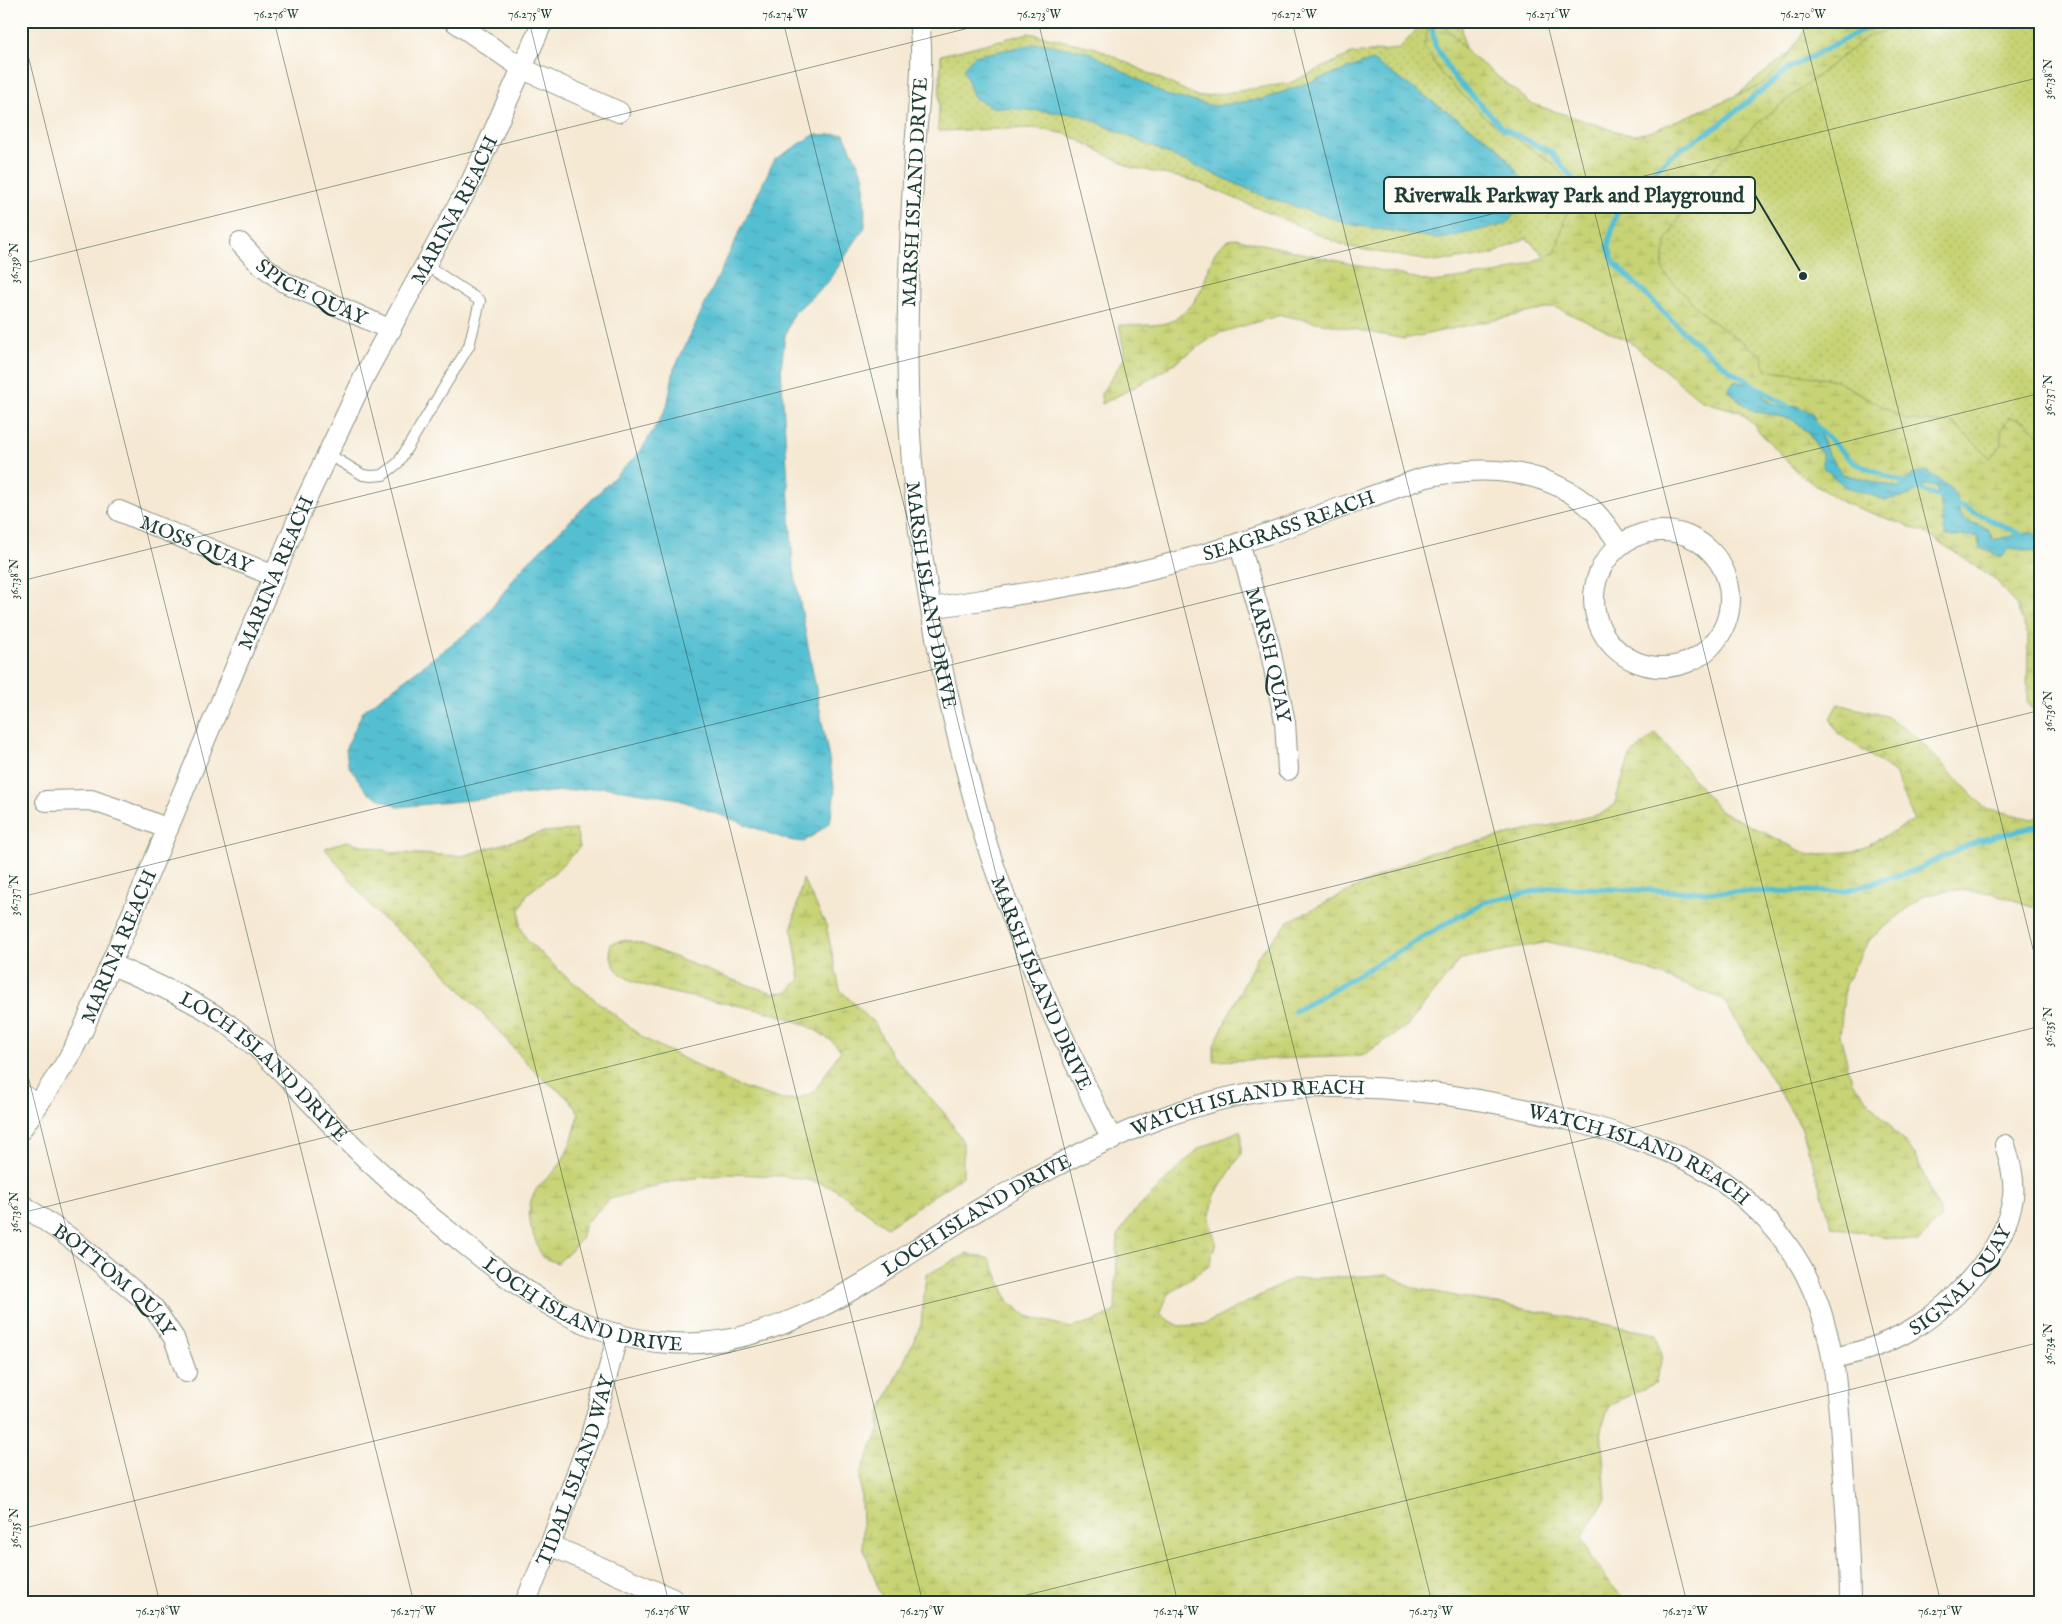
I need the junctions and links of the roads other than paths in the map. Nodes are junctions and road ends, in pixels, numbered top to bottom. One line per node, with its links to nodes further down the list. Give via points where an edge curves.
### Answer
1 (454, 21): 4 (street)
2 (543, 21): 4 (street, MARINA REACH)
3 (919, 21): 14 (street, MARSH ISLAND DRIVE, via 921,66 908,290 909,415 916,504)
4 (523, 69): 5 (street); 7 (street, MARINA REACH, via 472,180)
5 (619, 112)
6 (240, 243): 8 (street, SPICE QUAY, via 284,282)
7 (426, 265): 8 (street, MARINA REACH); 9 (lane, via 480,301 469,346 398,463 383,475 363,475)
8 (391, 330): 9 (street, MARINA REACH, via 366,373)
9 (328, 454): 13 (street, MARINA REACH)
10 (119, 511): 13 (street, MOSS QUAY)
11 (1239, 543): 12 (street, SEAGRASS REACH, via 1422,478 1478,469 1535,478 1575,496 1594,511); 14 (street, SEAGRASS REACH, via 1158,567 1094,581); 15 (street, MARSH QUAY, via 1269,644 1285,722)
12 (1620, 546): 12 (street, via 1596,581 1594,603 1598,624 1610,643 1626,657 1654,666 1668,667 1689,661 1707,650 1722,632 1729,610 1729,586 1721,565 1706,547 1686,535 1663,531 1640,534)
13 (274, 576): 17 (street, MARINA REACH)
14 (931, 608): 22 (street, MARSH ISLAND DRIVE, via 951,709 992,862 1027,954)
15 (1288, 770)
16 (46, 801): 17 (street, via 90,800)
17 (168, 829): 18 (street, MARINA REACH)
18 (112, 965): 20 (street, MARINA REACH, via 71,1053); 25 (street, LOCH ISLAND DRIVE, via 204,1007 242,1035 416,1206 520,1288 582,1324)
19 (21, 1094): 20 (street)
20 (38, 1105): 21 (street, MARINA REACH)
21 (21, 1130)
22 (1112, 1140): 25 (street, LOCH ISLAND DRIVE, via 1012,1190 831,1302 772,1330 716,1342 674,1344); 26 (street, WATCH ISLAND REACH, via 1158,1119 1200,1105 1278,1090 1336,1087 1410,1090 1464,1097 1538,1111 1609,1130 1697,1166 1754,1207 1801,1266 1824,1318)
23 (2005, 1145): 26 (street, SIGNAL QUAY, via 2012,1169 2013,1196 2009,1215 2001,1237 1971,1279 1943,1308 1913,1330 1862,1352)
24 (21, 1204): 27 (street, BOTTOM QUAY, via 73,1240 153,1307 174,1338)
25 (618, 1334): 28 (street, TIDAL ISLAND WAY, via 590,1435)
26 (1833, 1358): 31 (street, WATCH ISLAND REACH, via 1848,1534)
27 (186, 1372)
28 (550, 1545): 29 (street); 30 (street, TIDAL ISLAND WAY)
29 (673, 1599)
30 (525, 1603)
31 (1850, 1603)

